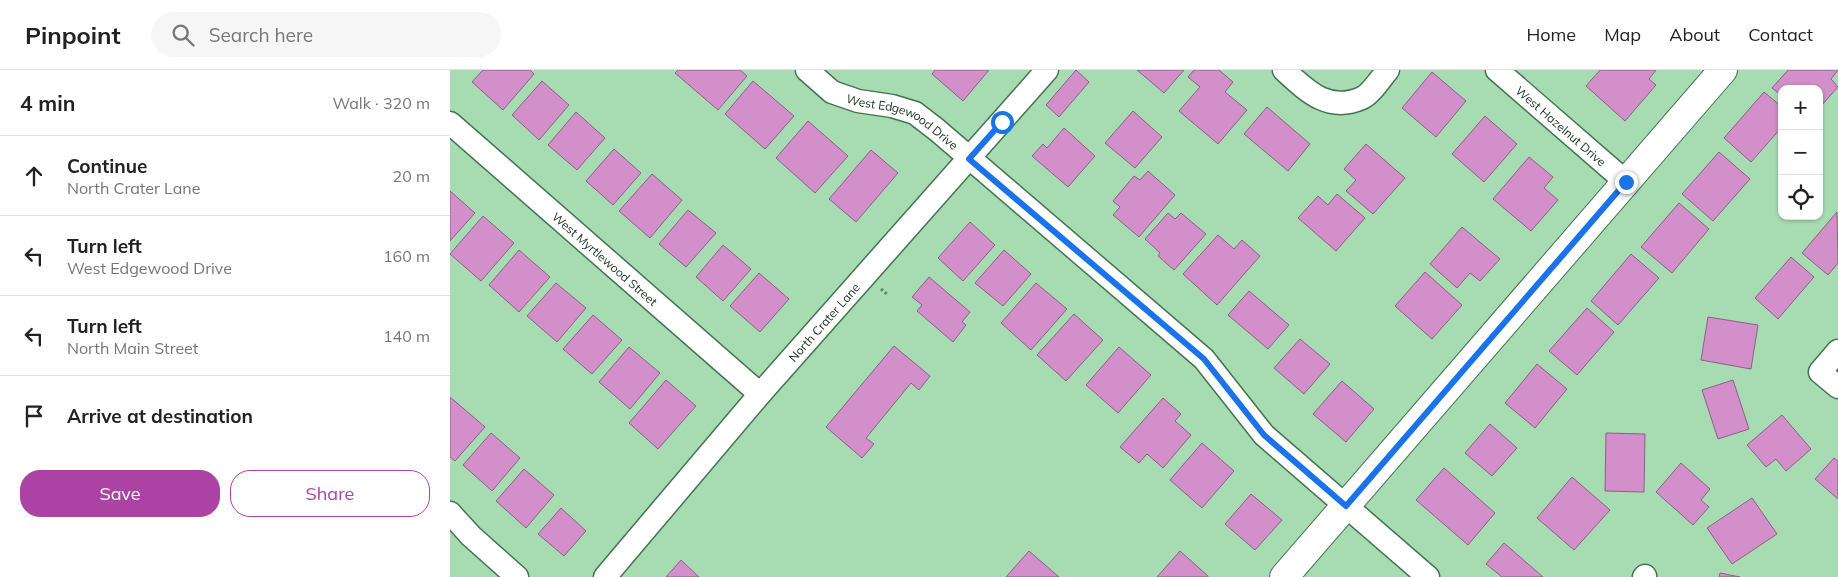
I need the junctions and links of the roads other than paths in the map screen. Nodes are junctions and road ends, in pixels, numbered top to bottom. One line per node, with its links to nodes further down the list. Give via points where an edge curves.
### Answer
1 (806, 70): 8 (street, West Edgewood Drive, via 832,92 858,102 892,106 915,113)
2 (1047, 70): 8 (street, North Crater Lane)
3 (1284, 70): 4 (street, via 1309,93 1332,104 1363,98)
4 (1388, 70)
5 (1497, 70): 9 (street, West Hazelnut Drive)
6 (1723, 70): 9 (street)
7 (450, 123): 12 (street, West Myrtlewood Street)
8 (969, 159): 12 (street, North Crater Lane); 13 (street, West Edgewood Drive, via 1204,359 1264,435)
9 (1626, 182): 13 (street)
10 (1838, 351): 11 (street, via 1820,372)
11 (1838, 388)
12 (760, 394): 16 (street, North Crater Lane)
13 (1346, 506): 17 (street); 18 (street, West Edgewood Drive)
14 (450, 513): 15 (street)
15 (517, 577)
16 (605, 577)
17 (1284, 577)
18 (1428, 577)

